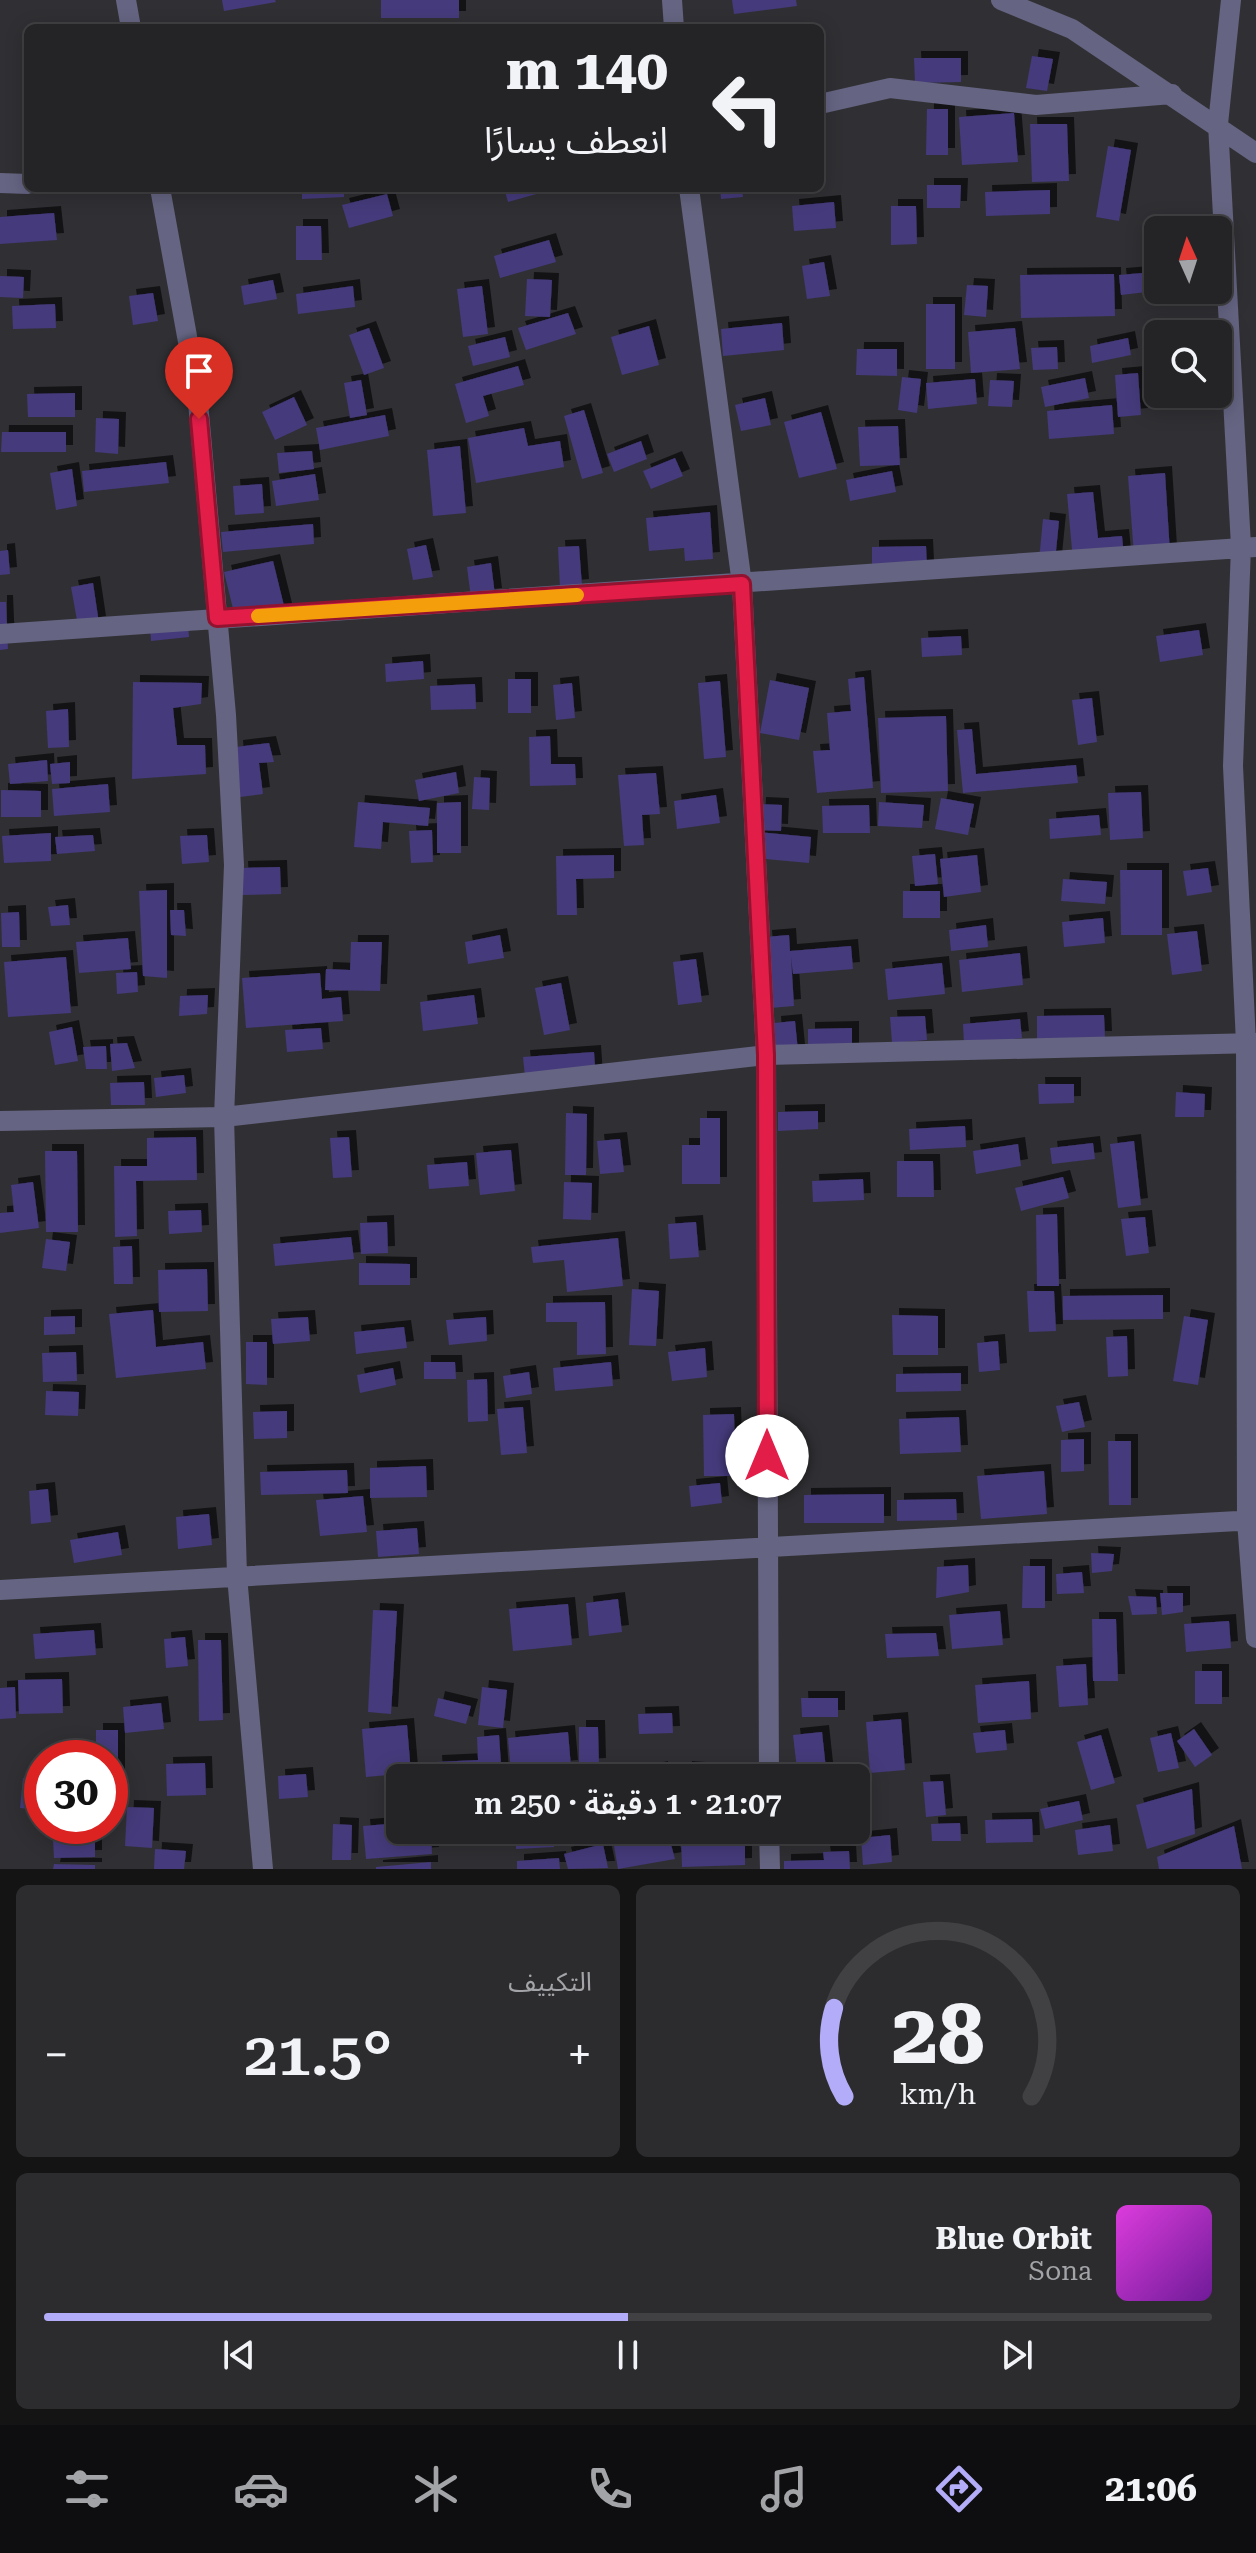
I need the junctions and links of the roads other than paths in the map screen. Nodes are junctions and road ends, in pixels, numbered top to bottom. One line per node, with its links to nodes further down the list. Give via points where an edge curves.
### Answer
1 (126, 0): 5 (street)
2 (672, 0): 6 (street)
3 (1001, 0): 7 (street, via 1072,29)
4 (1231, 0): 9 (street)
5 (130, 24)
6 (674, 24)
7 (1172, 94): 8 (street, via 1036,105 890,88); 9 (street)
8 (824, 103)
9 (1218, 124): 10 (street); 15 (street)
10 (1256, 153)
11 (0, 183): 12 (street)
12 (24, 184)
13 (162, 192): 17 (street, via 197,391)
14 (690, 192): 16 (street)
15 (1248, 546): 16 (street); 19 (street, via 1233,766)
16 (742, 584): 17 (street); 20 (street)
17 (217, 618): 18 (street); 21 (street, via 234,865)
18 (0, 634)
19 (1251, 1043): 20 (street); 23 (street)
20 (766, 1055): 21 (street); 24 (street)
21 (224, 1117): 22 (street); 25 (street)
22 (0, 1121)
23 (1251, 1520): 24 (street); 27 (street)
24 (768, 1548): 25 (street); 28 (street)
25 (237, 1576): 26 (street); 30 (street)
26 (0, 1590)
27 (1256, 1638)
28 (769, 1764)
29 (769, 1844): 31 (street)
30 (263, 1869)
31 (770, 1869)

